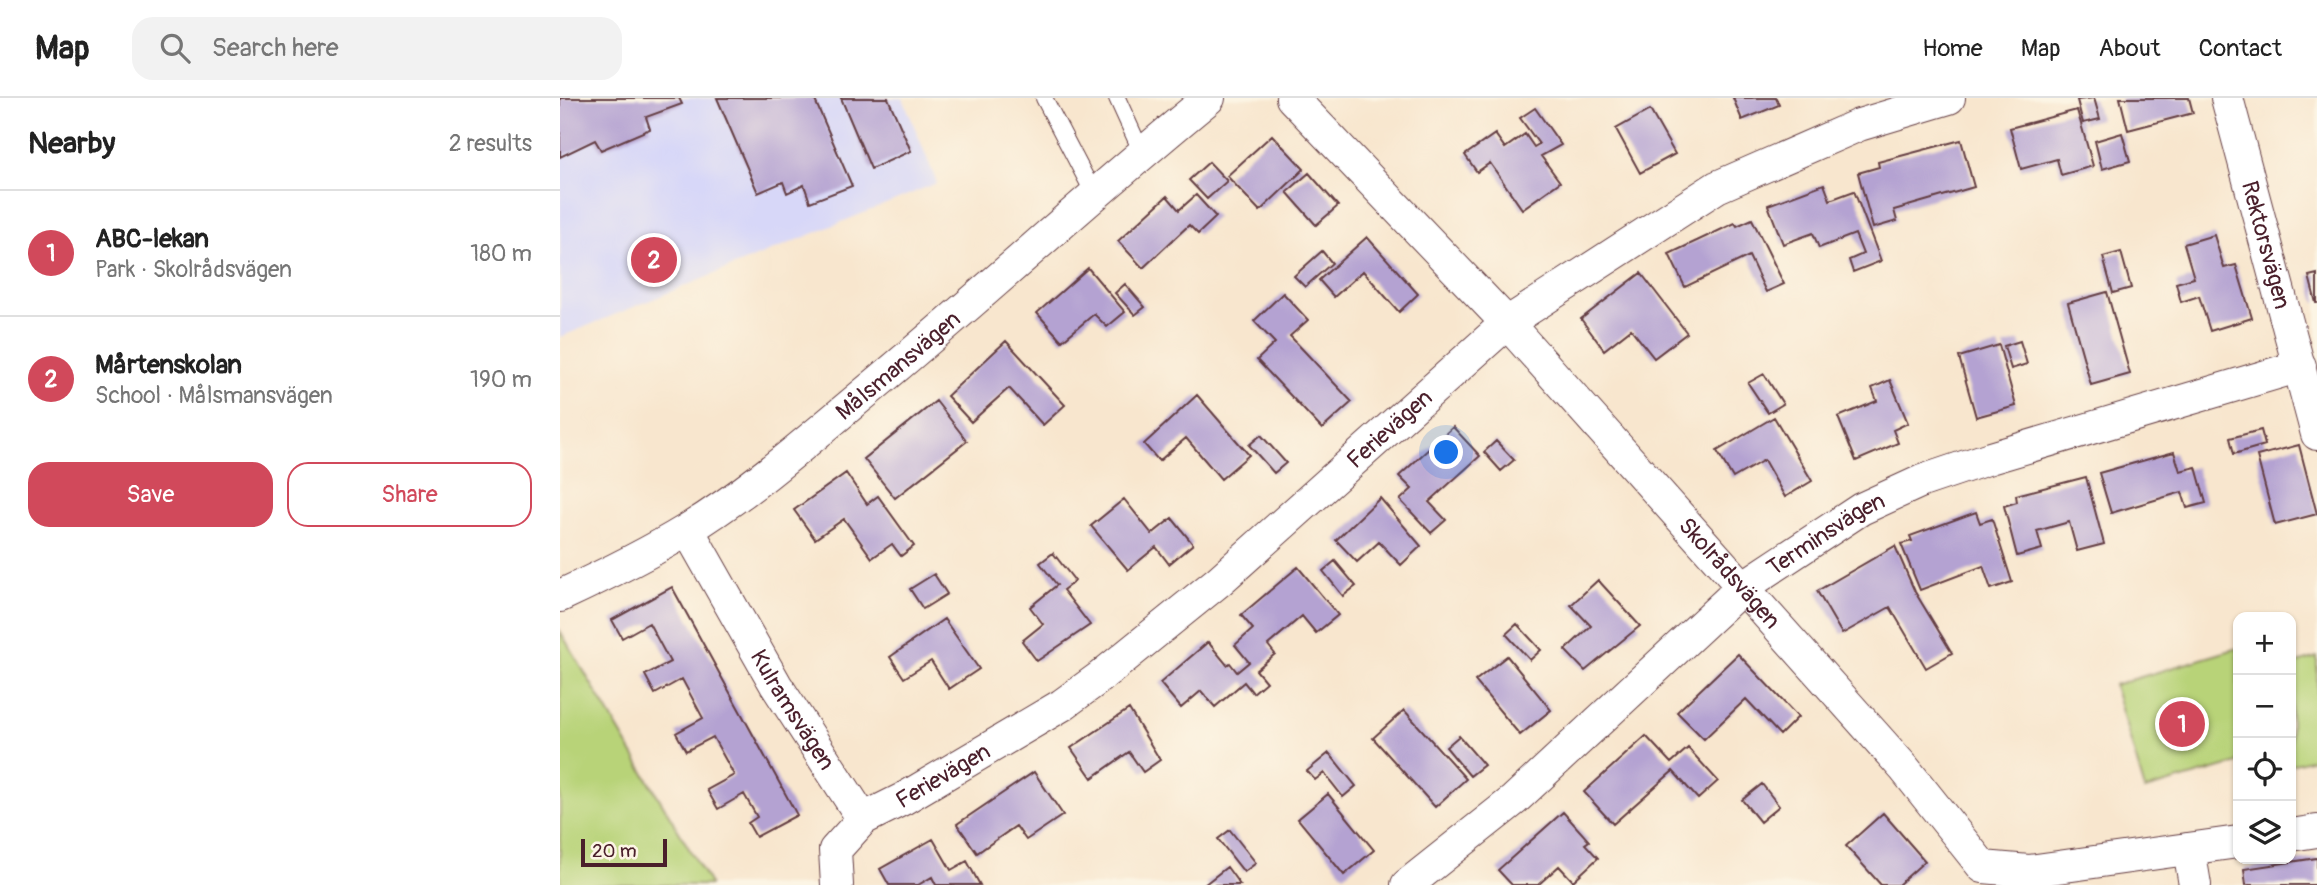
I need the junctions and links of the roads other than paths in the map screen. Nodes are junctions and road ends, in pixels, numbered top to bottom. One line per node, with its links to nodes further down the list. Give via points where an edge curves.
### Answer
1 (1044, 98): 8 (lane)
2 (1117, 98): 7 (lane)
3 (1209, 98): 7 (street, Målsmansvägen)
4 (1292, 98): 9 (street, Skolrådsvägen)
5 (1949, 98): 9 (street, Ferievägen, via 1859,125 1717,187)
6 (2227, 98): 10 (street, Rektorsvägen)
7 (1142, 153): 8 (street, Målsmansvägen)
8 (1094, 194): 12 (street, Målsmansvägen, via 965,311 812,438)
9 (1507, 323): 13 (street, Skolrådsvägen); 15 (street, Ferievägen, via 1219,581 1110,670 1062,705)
10 (2300, 366): 11 (street, Rektorsvägen); 13 (street, Terminsvägen, via 1922,481 1861,509)
11 (2317, 434)
12 (688, 530): 14 (street, Målsmansvägen); 15 (street, Kulramsvägen, via 776,685)
13 (1743, 587): 20 (street, Skolrådsvägen, via 1904,768); 22 (street, Terminsvägen, via 1514,800)
14 (560, 596)
15 (863, 819): 21 (street, via 835,850)
16 (2317, 831): 17 (street)
17 (2296, 834)
18 (2233, 843): 19 (street, Skolrådsvägen)
19 (2189, 849): 20 (street, Skolrådsvägen); 23 (street)
20 (1973, 876)
21 (837, 885)
22 (1407, 885)
23 (2195, 885)

